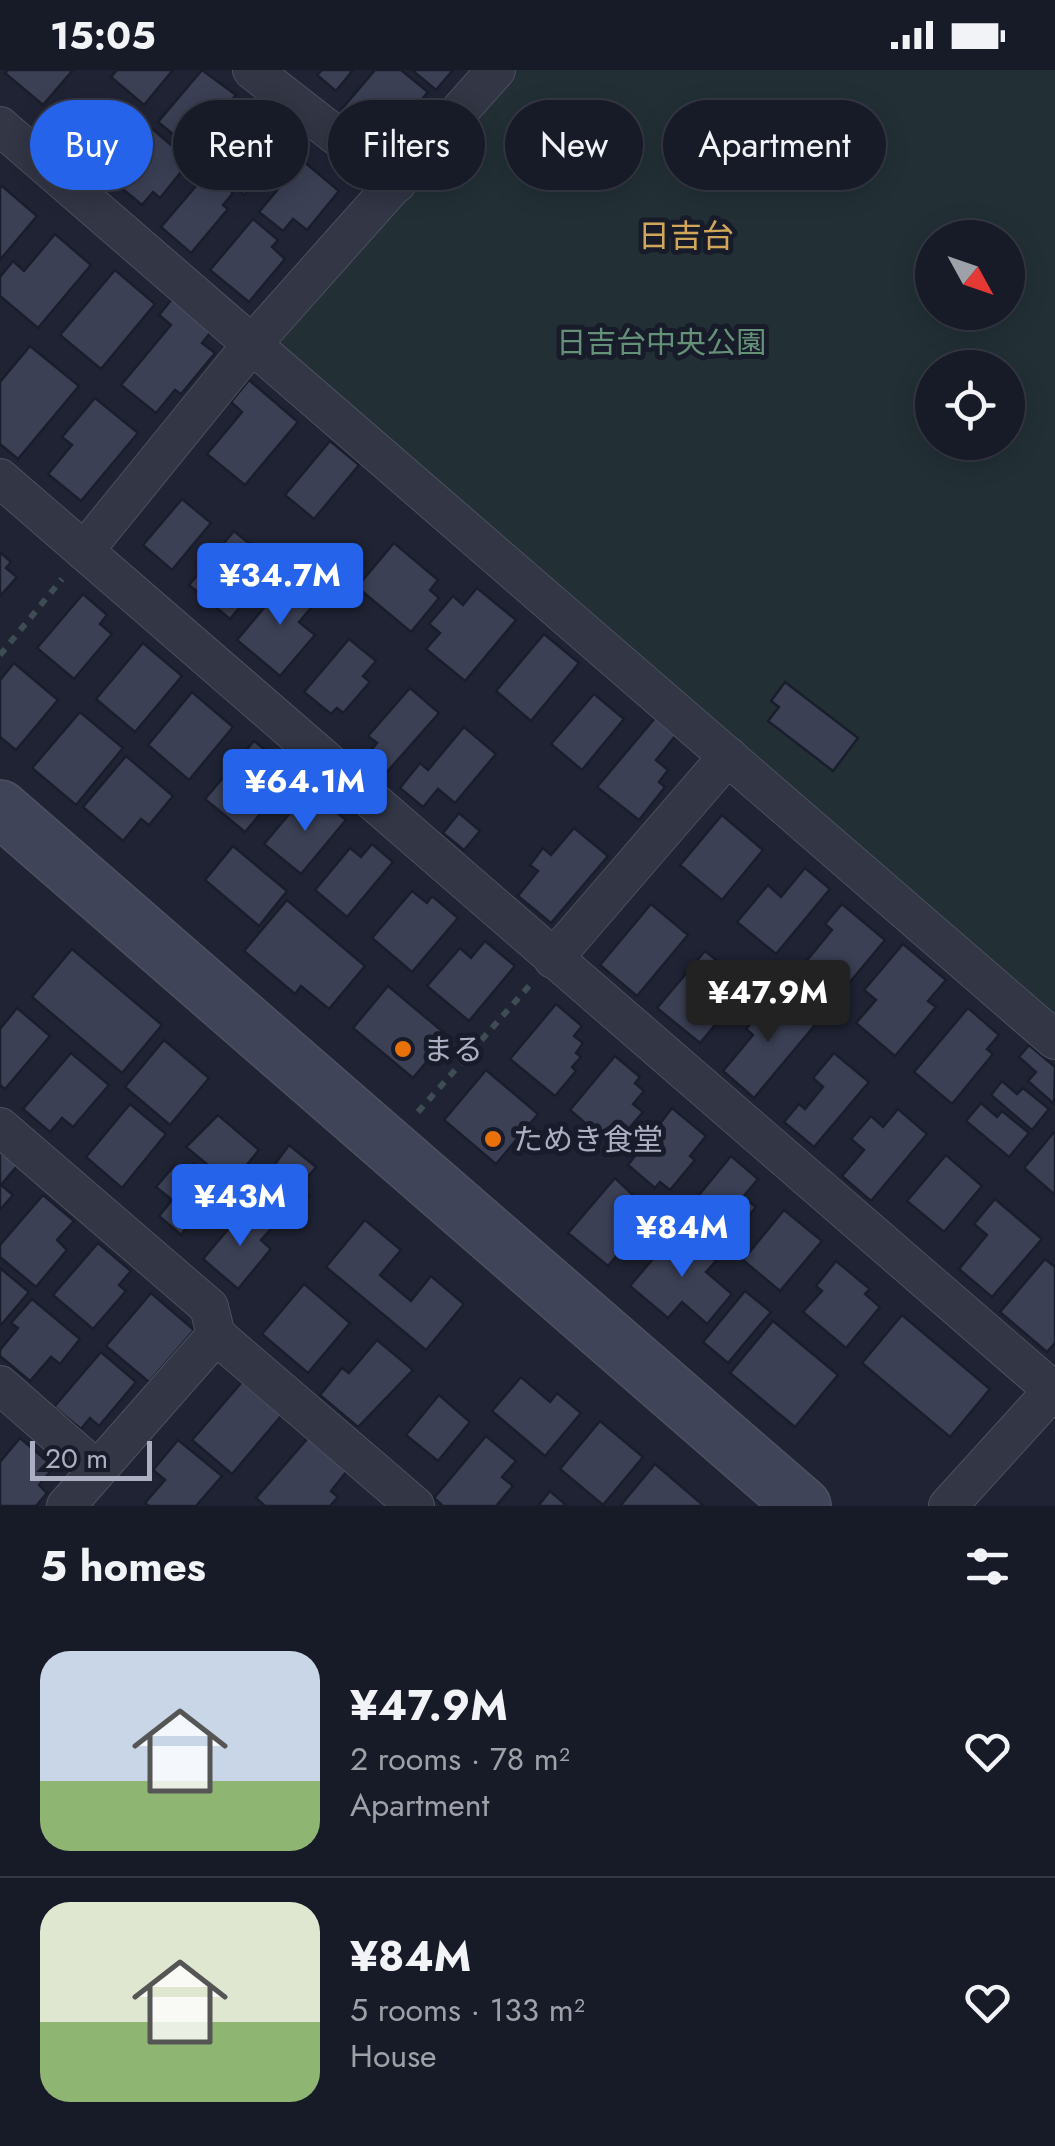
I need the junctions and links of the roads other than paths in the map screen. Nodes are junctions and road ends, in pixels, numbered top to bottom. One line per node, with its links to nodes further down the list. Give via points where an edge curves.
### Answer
1 (252, 70): 5 (street)
2 (496, 70): 3 (street)
3 (469, 100)
4 (0, 126): 7 (street)
5 (328, 129)
6 (390, 190): 7 (street)
7 (252, 344): 9 (street); 10 (street)
8 (0, 478): 9 (street)
9 (84, 550): 12 (street)
10 (728, 756): 12 (street); 13 (street)
11 (0, 808): 22 (street)
12 (552, 959): 17 (street)
13 (1055, 1040)
14 (0, 1127): 15 (street, via 209,1307)
15 (216, 1334): 18 (street); 19 (street)
16 (0, 1385): 18 (street)
17 (1054, 1390): 23 (street)
18 (96, 1470): 20 (street)
19 (373, 1493): 21 (street)
20 (66, 1506)
21 (415, 1506)
22 (803, 1506)
23 (948, 1506)

